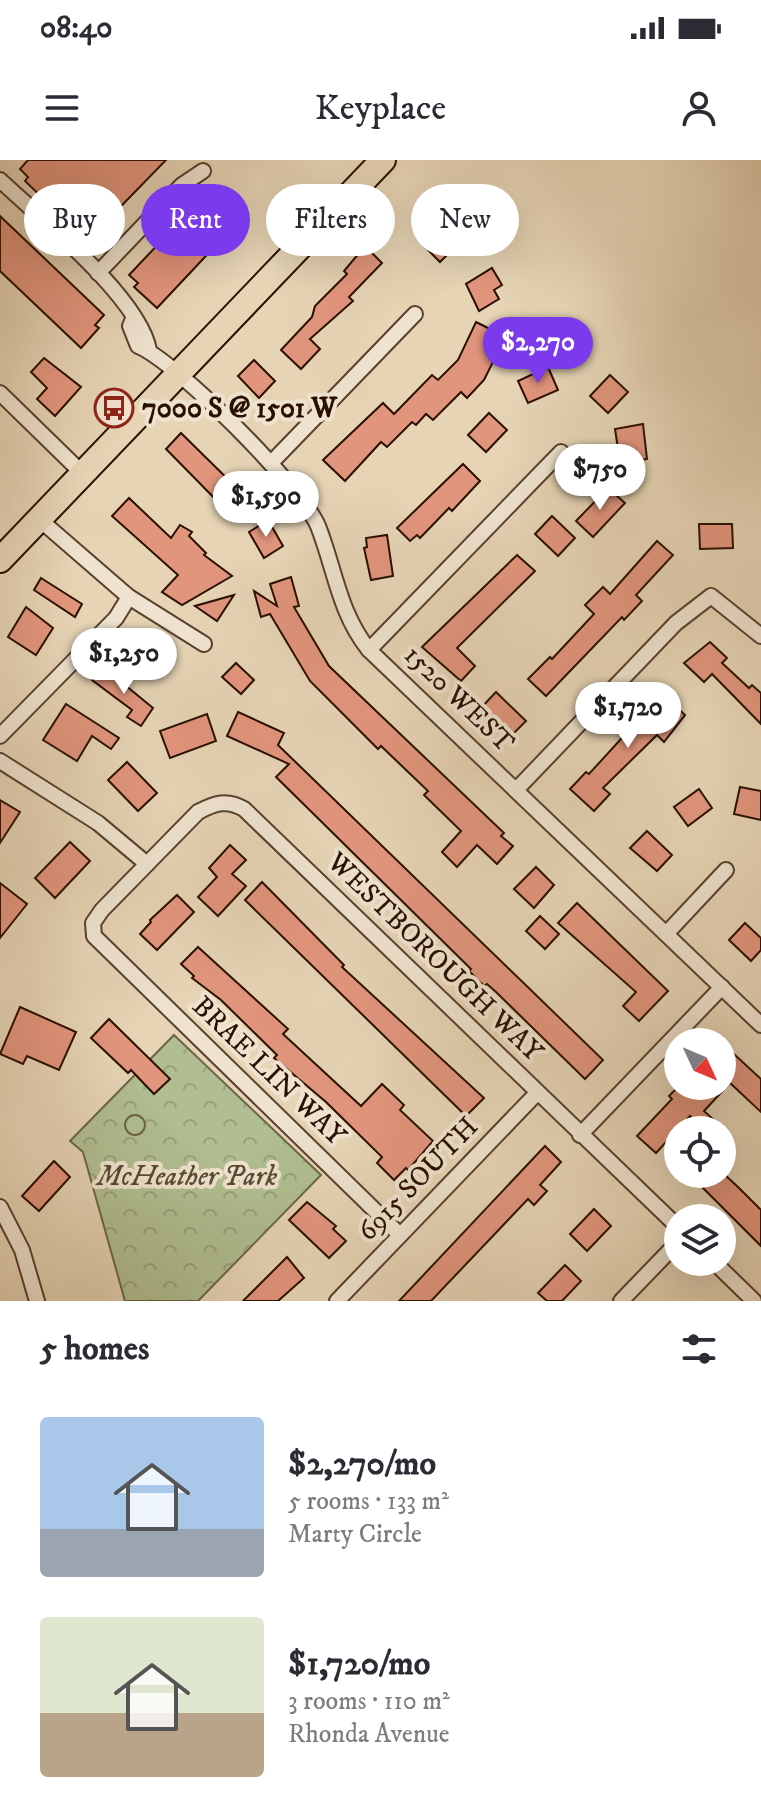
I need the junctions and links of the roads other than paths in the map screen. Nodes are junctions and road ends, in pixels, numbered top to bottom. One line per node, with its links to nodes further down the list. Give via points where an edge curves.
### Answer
1 (383, 160): 6 (main road)
2 (203, 171): 4 (street, via 182,185)
3 (0, 180): 4 (street)
4 (98, 273): 6 (street, 1520 WEST, via 123,297 138,346)
5 (415, 314): 9 (street)
6 (177, 373): 9 (street, 1520 WEST); 10 (main road)
7 (0, 393): 10 (street)
8 (561, 452): 16 (street)
9 (271, 463): 16 (street, 1520 WEST, via 308,506 349,620)
10 (82, 473): 11 (main road)
11 (39, 519): 12 (main road); 13 (street)
12 (0, 560)
13 (129, 597): 15 (street); 17 (street, via 116,618)
14 (761, 636): 19 (street, via 711,596 676,623)
15 (204, 644)
16 (369, 650): 19 (street, 1520 WEST)
17 (0, 736)
18 (0, 761): 20 (street, via 98,823)
19 (516, 790): 22 (street, 1520 WEST)
20 (147, 864): 23 (street, WESTBOROUGH WAY, via 93,923); 26 (street, WESTBOROUGH WAY, via 198,812 219,802 244,809)
21 (726, 870): 22 (street)
22 (666, 934): 24 (street, 1520 WEST)
23 (101, 946): 30 (street, BRAE LIN WAY)
24 (722, 987): 25 (street, 1520 WEST); 27 (street)
25 (761, 1025)
26 (537, 1093): 27 (street, WESTBOROUGH WAY); 30 (street, 6915 SOUTH)
27 (580, 1135): 29 (street, WESTBOROUGH WAY)
28 (0, 1207): 33 (street, via 22,1250)
29 (664, 1214)
30 (400, 1235): 34 (street, 6915 SOUTH)
31 (664, 1256): 35 (street)
32 (728, 1276): 36 (street)
33 (37, 1301)
34 (337, 1301)
35 (621, 1301)
36 (754, 1301)

